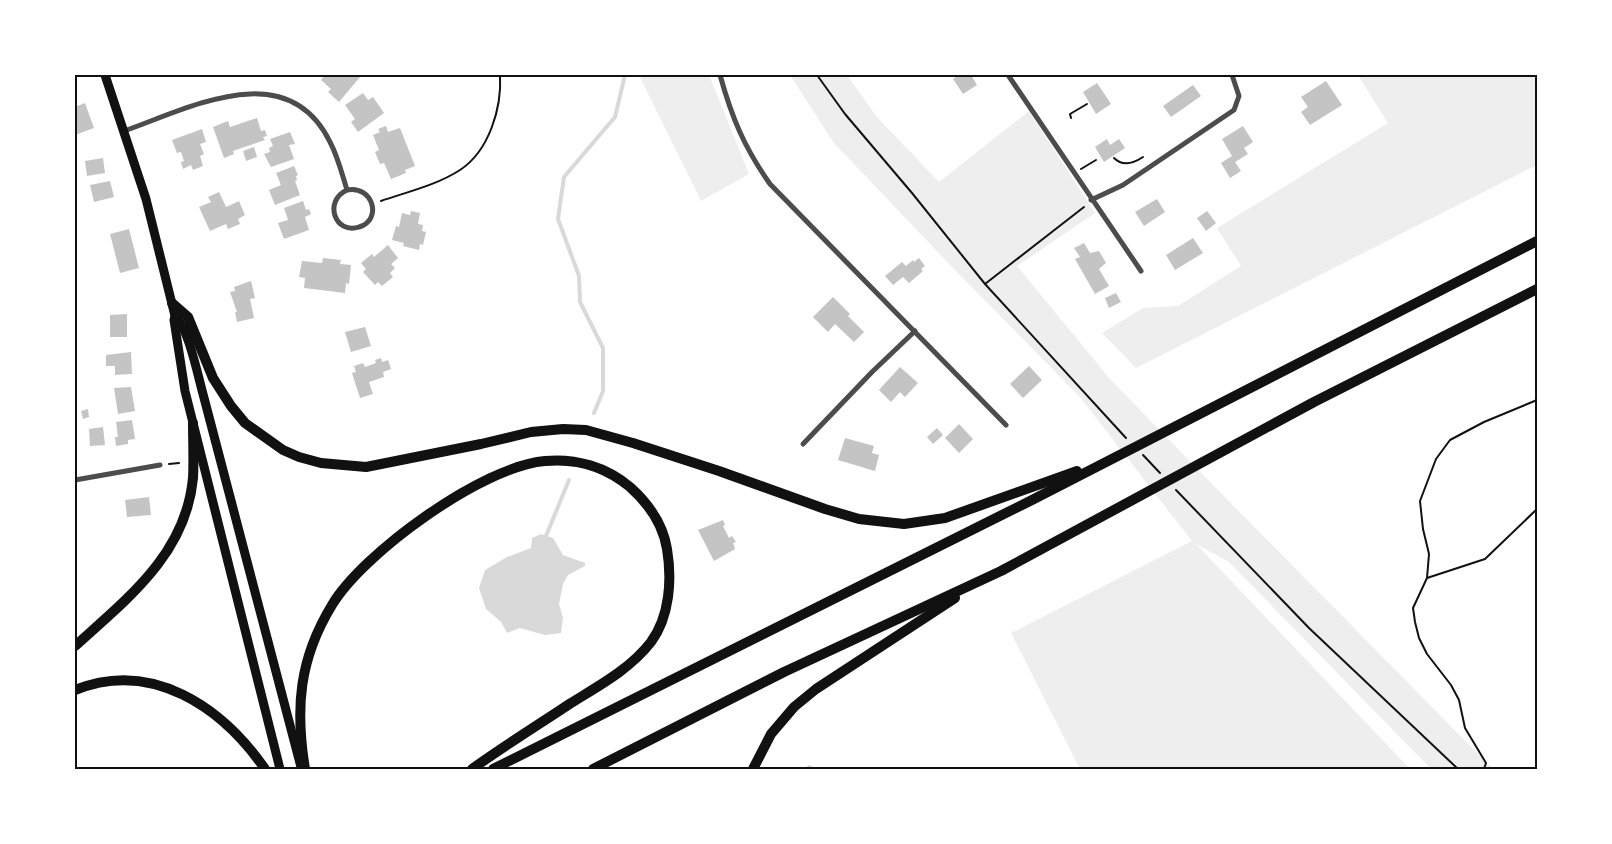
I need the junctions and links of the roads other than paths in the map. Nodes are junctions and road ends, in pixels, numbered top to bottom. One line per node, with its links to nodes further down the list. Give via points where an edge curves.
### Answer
1 (105, 75): 5 (main road)
2 (720, 75): 13 (street, via 730,110 750,154 770,184)
3 (1008, 75): 7 (street)
4 (1232, 75): 7 (street, via 1239,99 1234,110 1123,185)
5 (124, 130): 6 (street, via 225,96 274,95 303,109 325,132); 11 (main road)
6 (347, 190): 6 (street, via 339,194 333,206 336,218 341,225 362,226 371,217 372,204 364,193)
7 (1091, 200): 9 (street)
8 (1537, 241): 17 (highway)
9 (1141, 271)
10 (1537, 289): 20 (highway, via 1314,402)
11 (172, 303): 12 (main road); 17 (highway, via 188,317 213,378 245,423 283,450 321,463 366,467 531,432 586,430 633,442 825,509 859,519 904,524 945,518)
12 (175, 316): 14 (main road, via 177,350); 25 (main road, via 188,339)
13 (915, 331): 15 (street); 16 (street)
14 (193, 423): 21 (highway, via 191,489 174,543 141,584); 24 (main road)
15 (1006, 425)
16 (803, 444)
17 (1117, 457): 27 (highway)
18 (160, 465): 19 (street)
19 (75, 480)
20 (984, 579): 28 (highway, via 784,672); 29 (highway, via 794,707 771,734)
21 (75, 646)
22 (75, 690): 23 (highway, via 91,683 125,679 168,688 222,719)
23 (265, 769)
24 (280, 769)
25 (303, 769): 26 (highway, via 300,694 307,662 333,604 362,568 420,520 489,480 544,461 589,464 622,480 655,516 670,563 664,614 652,640 628,667)
26 (472, 769)
27 (493, 769)
28 (593, 769)
29 (753, 769)

